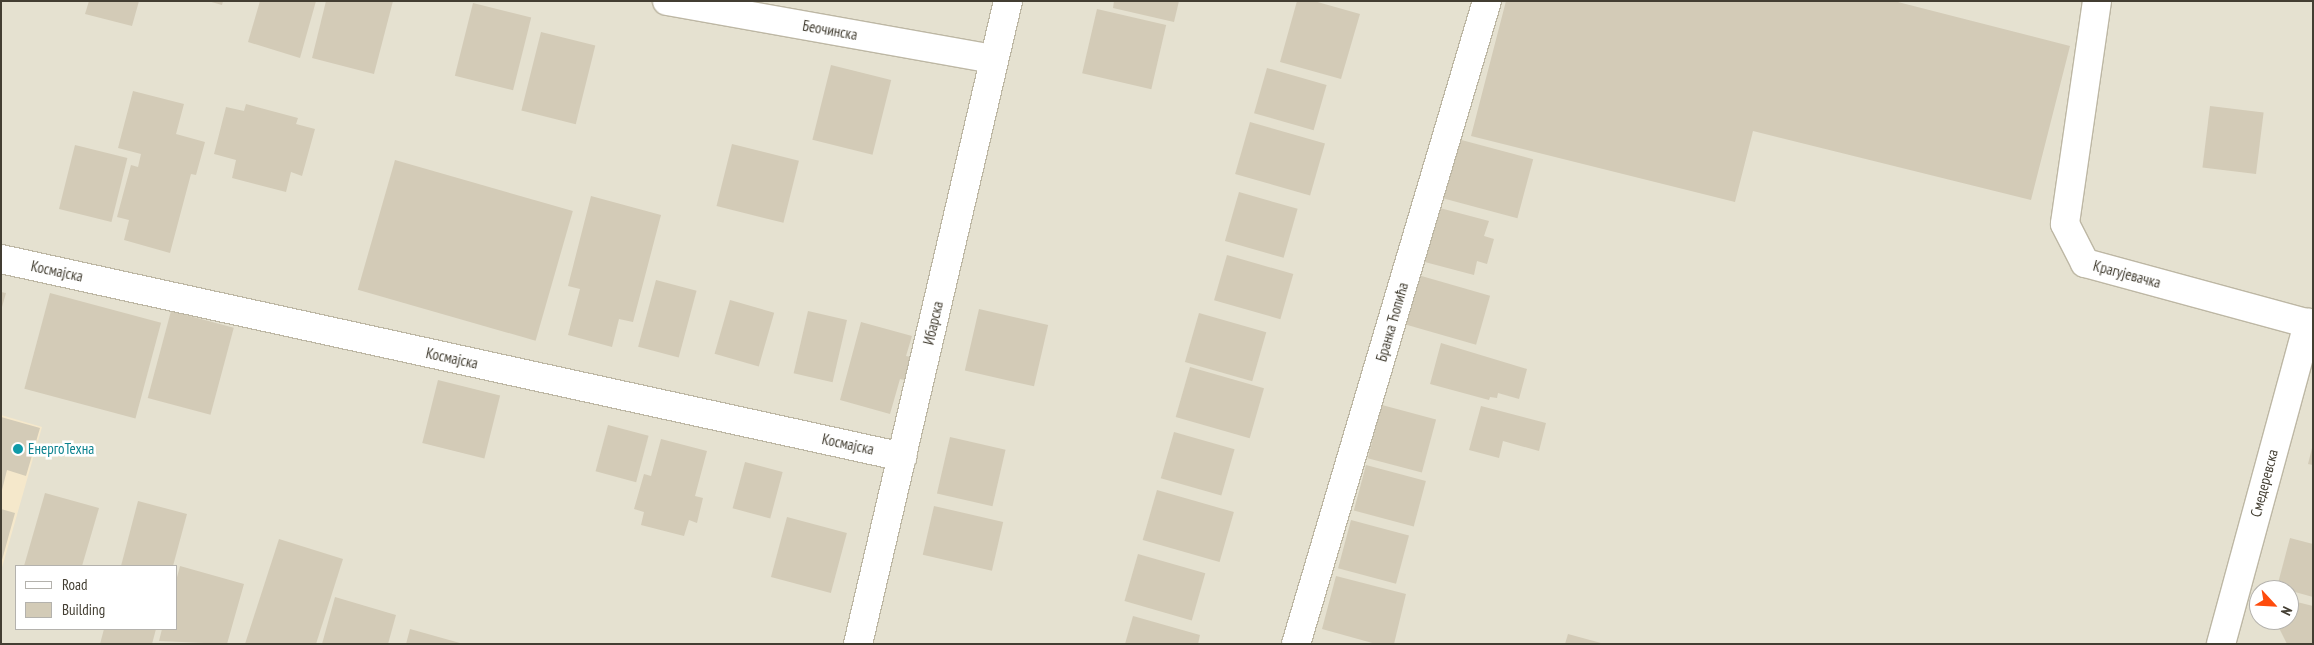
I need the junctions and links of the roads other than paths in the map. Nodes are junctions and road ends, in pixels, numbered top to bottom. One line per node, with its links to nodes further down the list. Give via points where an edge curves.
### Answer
1 (667, 1): 5 (street, Беочинска)
2 (1008, 1): 5 (street, Ибарска)
3 (1487, 1): 10 (street, Бранка Ћопића)
4 (2097, 1): 7 (street, Крагујевачка, via 2065,224 2086,263)
5 (992, 59): 8 (street, Ибарска)
6 (1, 259): 8 (street, Космајска)
7 (2310, 324): 11 (street, Смедеревска)
8 (903, 456): 9 (street, Ибарска)
9 (858, 644)
10 (1296, 644)
11 (2221, 644)

